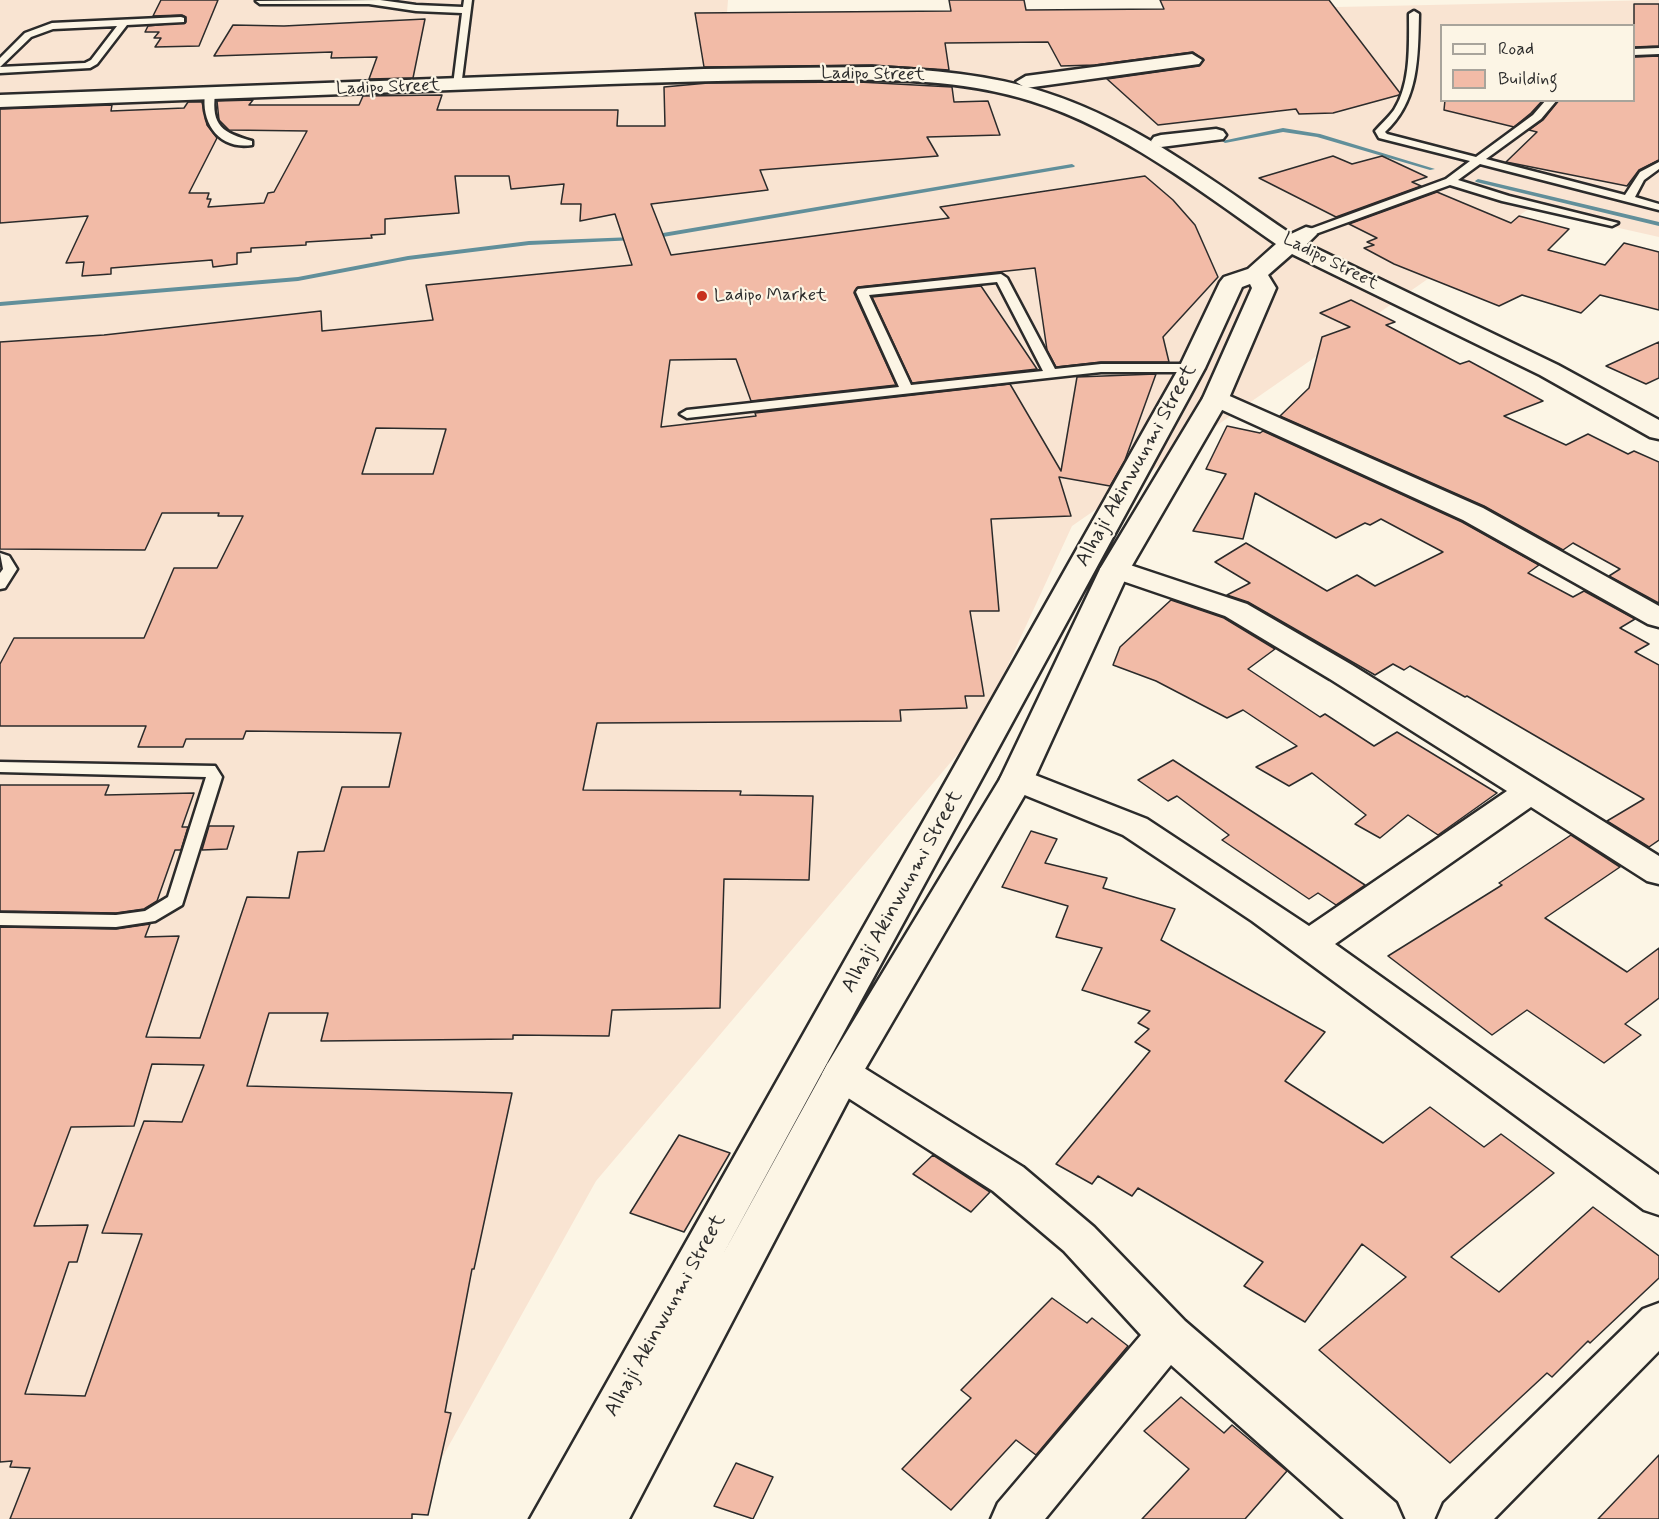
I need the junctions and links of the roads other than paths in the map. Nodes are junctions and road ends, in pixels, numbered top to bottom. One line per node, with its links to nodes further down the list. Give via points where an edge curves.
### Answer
1 (260, 2): 2 (lane, via 369,2 416,8)
2 (468, 5): 11 (lane)
3 (1414, 14): 20 (lane, via 1412,77 1391,123 1380,131 1383,136)
4 (181, 20): 5 (lane)
5 (125, 22): 9 (lane, via 52,26 27,35); 10 (lane, via 87,66)
6 (1659, 51): 7 (lane)
7 (1635, 52)
8 (1192, 60): 12 (street)
9 (0, 64)
10 (0, 70)
11 (459, 80): 12 (street, Ladipo Street, via 699,65 870,64 934,67); 13 (street, Ladipo Street); 14 (street, Ladipo Street); 26 (street, Ladipo Street, via 872,73 991,84 1084,114)
12 (1026, 82): 18 (street, Ladipo Street, via 1100,106)
13 (0, 89)
14 (210, 94): 15 (street, Ladipo Street); 19 (lane, via 206,111 214,129 225,138)
15 (0, 101)
16 (1550, 102): 20 (lane, via 1537,117)
17 (1216, 135): 18 (street)
18 (1161, 141): 26 (street, Ladipo Street)
19 (248, 143)
20 (1476, 161): 22 (lane); 23 (lane)
21 (1659, 165): 23 (lane, via 1638,179)
22 (1450, 181): 25 (lane, via 1506,199); 26 (lane)
23 (1629, 198): 24 (lane)
24 (1659, 207)
25 (1612, 223)
26 (1299, 239): 27 (street, Alhaji Akinwunmi Street); 32 (street, Ladipo Street); 34 (street, Ladipo Street)
27 (1256, 274): 28 (street, Alhaji Akinwunmi Street, via 1232,282); 31 (street, Alhaji Akinwunmi Street, via 1264,288)
28 (1192, 368): 29 (lane, via 1101,368); 49 (street, Alhaji Akinwunmi Street)
29 (1051, 374): 30 (lane); 30 (lane, via 1001,278 862,292)
30 (907, 390): 33 (lane)
31 (1216, 398): 36 (street, Alhaji Akinwunmi Street); 38 (street, via 1473,514)
32 (1659, 413)
33 (687, 414)
34 (1659, 431)
35 (0, 557): 37 (lane, via 10,569)
36 (1114, 569): 40 (street, Alhaji Akinwunmi Street); 41 (street, via 1236,610)
37 (0, 585)
38 (1659, 618)
39 (0, 767): 43 (lane, via 209,770 214,777 176,901 149,917 116,921)
40 (1017, 778): 44 (street, via 1135,827); 45 (street, Alhaji Akinwunmi Street)
41 (1529, 792): 42 (street); 44 (street)
42 (1659, 872)
43 (0, 919)
44 (1309, 944): 46 (street)
45 (842, 1074): 48 (street, via 1008,1179 1079,1239); 50 (street, Alhaji Akinwunmi Street)
46 (1659, 1198)
47 (1659, 1322): 53 (street)
48 (1169, 1335): 51 (street); 52 (street)
49 (554, 1519)
50 (604, 1519)
51 (1015, 1519)
52 (1379, 1519)
53 (1461, 1519)

